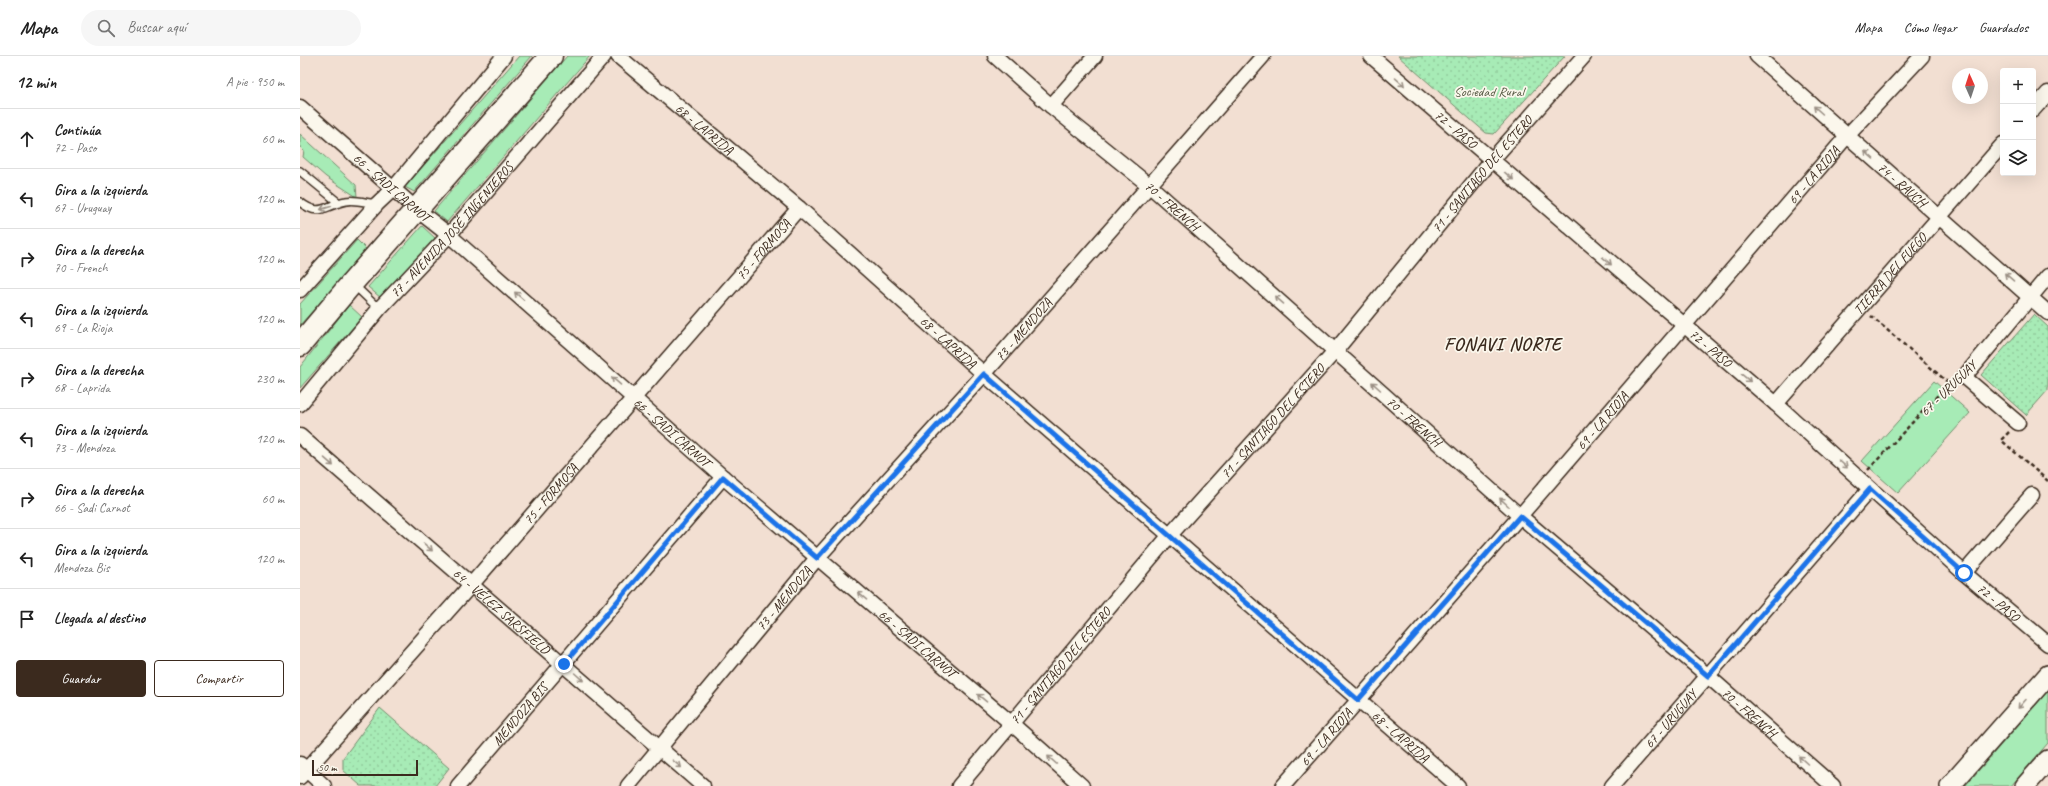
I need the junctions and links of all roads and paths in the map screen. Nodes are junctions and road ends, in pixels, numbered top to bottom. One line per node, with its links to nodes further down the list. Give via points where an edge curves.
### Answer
1 (504, 56): 21 (street)
2 (551, 56): 25 (highway)
3 (604, 56): 28 (street, 77 - AVENIDA JOSÉ INGENIEROS)
4 (618, 56): 26 (street, 68 - LAPRIDA)
5 (995, 56): 13 (street, 70 - FRENCH)
6 (1095, 56): 13 (street)
7 (1263, 56): 20 (street, 73 - MENDOZA)
8 (1371, 56): 18 (street, 72 - PASO, one-way to 18)
9 (1584, 56): 18 (street, 71 - SANTIAGO DEL ESTERO)
10 (1757, 56): 16 (street, 74 - RAUCH, one-way to 10)
11 (1922, 56): 16 (street, 69 - LA RIOJA)
12 (2048, 93): 15 (street)
13 (1050, 106): 20 (street, 70 - FRENCH)
14 (300, 107): 21 (street, 66 - SADI CARNOT)
15 (2036, 107)
16 (1847, 136): 27 (street, 74 - RAUCH, one-way to 16); 36 (street, 69 - LA RIOJA)
17 (2000, 147): 27 (street, TIERRA DEL FUEGO)
18 (1491, 161): 36 (street, 72 - PASO, one-way to 36); 38 (street, 71 - SANTIAGO DEL ESTERO)
19 (300, 170): 23 (lane)
20 (1150, 186): 38 (street, 70 - FRENCH, one-way to 20); 39 (street, 73 - MENDOZA)
21 (394, 188): 24 (street); 25 (street, 66 - SADI CARNOT)
22 (300, 202): 23 (lane, one-way to 22, via 319,210 308,208)
23 (339, 203): 24 (lane, via 348,201)
24 (377, 204): 31 (street)
25 (416, 208): 28 (street, 66 - SADI CARNOT); 30 (highway)
26 (799, 208): 39 (street, 68 - LAPRIDA); 42 (street, 75 - FORMOSA)
27 (1940, 217): 32 (street, 74 - RAUCH, one-way to 27); 33 (street, TIERRA DEL FUEGO)
28 (449, 235): 34 (street, 77 - AVENIDA JOSÉ INGENIEROS); 42 (street, 66 - SADI CARNOT, one-way to 28)
29 (2048, 276): 32 (street, 67 - URUGUAY)
30 (352, 283): 34 (lane); 37 (highway)
31 (300, 290)
32 (2030, 296): 35 (street, 74 - RAUCH); 40 (street, 67 - URUGUAY)
33 (1860, 307): 41 (path); 44 (street, TIERRA DEL FUEGO)
34 (379, 308): 43 (street, 77 - AVENIDA JOSÉ INGENIEROS)
35 (2048, 313)
36 (1684, 326): 44 (street, 72 - PASO, one-way to 44); 52 (street, 69 - LA RIOJA)
37 (300, 345)
38 (1336, 350): 52 (street, 70 - FRENCH, one-way to 38); 53 (street, 71 - SANTIAGO DEL ESTERO)
39 (984, 374): 53 (street, 68 - LAPRIDA); 54 (street, 73 - MENDOZA)
40 (1964, 377): 41 (path, 67 - URUGUAY); 45 (street)
41 (1952, 386): 48 (path, 67 - URUGUAY, via 1939,394)
42 (634, 397): 47 (street, 66 - SADI CARNOT); 56 (street, 75 - FORMOSA)
43 (300, 404)
44 (1776, 404): 48 (street, 72 - PASO, one-way to 48)
45 (2018, 423): 49 (path, via 2002,440)
46 (300, 436): 56 (street, 64 - VÉLEZ SARSFIELD, one-way to 56)
47 (723, 477): 54 (street, 66 - SADI CARNOT); 58 (street, MENDOZA BIS)
48 (1860, 479): 50 (street, 72 - PASO)
49 (2048, 481)
50 (1870, 489): 55 (street, 72 - PASO); 60 (street, 67 - URUGUAY)
51 (2032, 495): 55 (street)
52 (1520, 516): 60 (street, 70 - FRENCH); 61 (street, 69 - LA RIOJA)
53 (1170, 535): 61 (street, 68 - LAPRIDA); 62 (street, 71 - SANTIAGO DEL ESTERO)
54 (817, 558): 62 (street, 66 - SADI CARNOT, one-way to 54); 63 (street, 73 - MENDOZA)
55 (1964, 573): 57 (street, 72 - PASO)
56 (471, 585): 58 (street, 64 - VÉLEZ SARSFIELD); 65 (street, 75 - FORMOSA)
57 (2048, 644)
58 (564, 664): 63 (street, 64 - VÉLEZ SARSFIELD, one-way to 63); 68 (street, MENDOZA BIS)
59 (2048, 675): 76 (main road, one-way to 76)
60 (1708, 676): 66 (street, 67 - URUGUAY); 75 (street, 70 - FRENCH, one-way to 60)
61 (1358, 700): 73 (street, 69 - LA RIOJA); 74 (street, 68 - LAPRIDA)
62 (1012, 724): 71 (street, 71 - SANTIAGO DEL ESTERO); 72 (street, 66 - SADI CARNOT, one-way to 62)
63 (660, 749): 69 (street, 73 - MENDOZA); 70 (street, 64 - VÉLEZ SARSFIELD, one-way to 70)
64 (2048, 760): 77 (main road)
65 (302, 770): 67 (street)
66 (1618, 784)
67 (324, 786)
68 (458, 786)
69 (628, 786)
70 (703, 786)
71 (959, 786)
72 (1082, 786)
73 (1284, 786)
74 (1458, 786)
75 (1833, 786)
76 (1950, 786)
77 (2025, 786)

